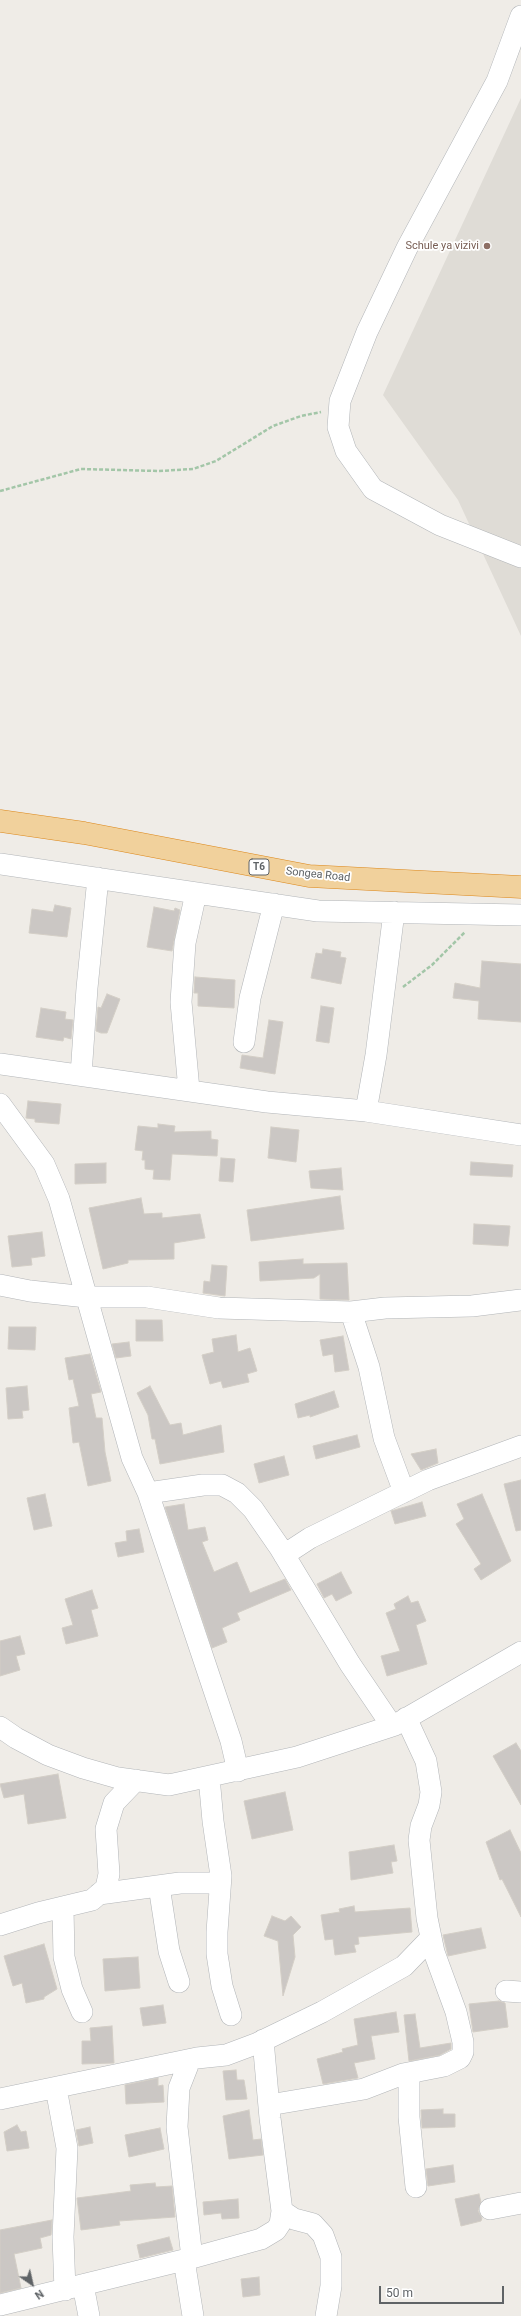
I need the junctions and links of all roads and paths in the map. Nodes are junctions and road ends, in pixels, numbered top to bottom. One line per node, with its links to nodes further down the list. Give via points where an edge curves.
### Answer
1 (521, 16): 2 (street, via 497,81 407,248 367,332)
2 (339, 409): 3 (path, via 301,416 273,426 216,462 193,469 81,469); 4 (street, via 338,427 346,451 373,490 440,526)
3 (0, 491)
4 (521, 557)
5 (0, 821): 8 (highway, Songea Road / T6, via 84,833 309,876)
6 (0, 864): 7 (street)
7 (98, 878): 9 (street); 17 (street)
8 (521, 887)
9 (196, 892): 10 (street); 18 (street, via 185,943 181,1002)
10 (274, 904): 11 (street, via 318,911); 15 (street, via 250,998)
11 (394, 912): 12 (street); 14 (street)
12 (479, 914): 13 (street); 14 (path, via 463,935 432,965)
13 (521, 915)
14 (383, 1002): 20 (street)
15 (244, 1042)
16 (0, 1064): 17 (street)
17 (81, 1075): 18 (street)
18 (189, 1090): 20 (street, via 267,1102)
19 (0, 1104): 23 (street, via 44,1164 59,1199)
20 (366, 1111): 21 (street)
21 (521, 1135)
22 (0, 1285): 23 (street)
23 (87, 1297): 25 (street, via 147,1297 219,1308); 28 (street, via 132,1458)
24 (521, 1300): 25 (street, via 472,1306 385,1308)
25 (352, 1312): 27 (street, via 369,1367 384,1438)
26 (521, 1446): 27 (street, via 428,1480)
27 (404, 1492): 29 (street, via 310,1538)
28 (148, 1493): 29 (street, via 222,1484 237,1493 253,1509); 33 (street, via 231,1741)
29 (284, 1555): 31 (street, via 350,1664)
30 (521, 1652): 31 (street)
31 (399, 1722): 33 (street, via 297,1757); 41 (street, via 426,1761 431,1792 421,1826 420,1840)
32 (0, 1727): 35 (street, via 48,1754 83,1768)
33 (238, 1771): 34 (street)
34 (209, 1777): 35 (street, via 169,1785); 36 (street)
35 (136, 1780): 38 (street, via 114,1803 106,1829 109,1874 106,1888)
36 (220, 1883): 37 (street); 44 (street, via 217,1954 222,1986)
37 (159, 1886): 38 (street); 42 (street, via 169,1950)
38 (99, 1894): 39 (street, via 92,1900)
39 (63, 1908): 40 (street, via 38,1912); 43 (street, via 64,1957 72,1989)
40 (0, 1925)
41 (431, 1938): 45 (street, via 404,1966 354,1996); 47 (street, via 456,2012 463,2052 460,2058 444,2066)
42 (179, 1982)
43 (82, 2012)
44 (231, 2016)
45 (263, 2040): 46 (street, via 226,2055); 50 (street)
46 (190, 2060): 48 (street); 55 (street, via 179,2088 177,2127)
47 (409, 2073): 50 (street, via 364,2089); 51 (street, via 409,2117)
48 (56, 2088): 49 (street); 56 (street, via 67,2148 63,2237)
49 (0, 2099)
50 (269, 2105): 54 (street)
51 (416, 2187)
52 (521, 2203): 53 (street)
53 (490, 2209)
54 (282, 2211): 55 (street, via 280,2224 276,2230 261,2239); 60 (street, via 294,2219 313,2224 323,2235 331,2257 331,2286)
55 (188, 2259): 56 (street); 59 (street)
56 (74, 2288): 57 (street); 58 (street)
57 (0, 2305)
58 (88, 2316)
59 (193, 2316)
60 (326, 2316)

